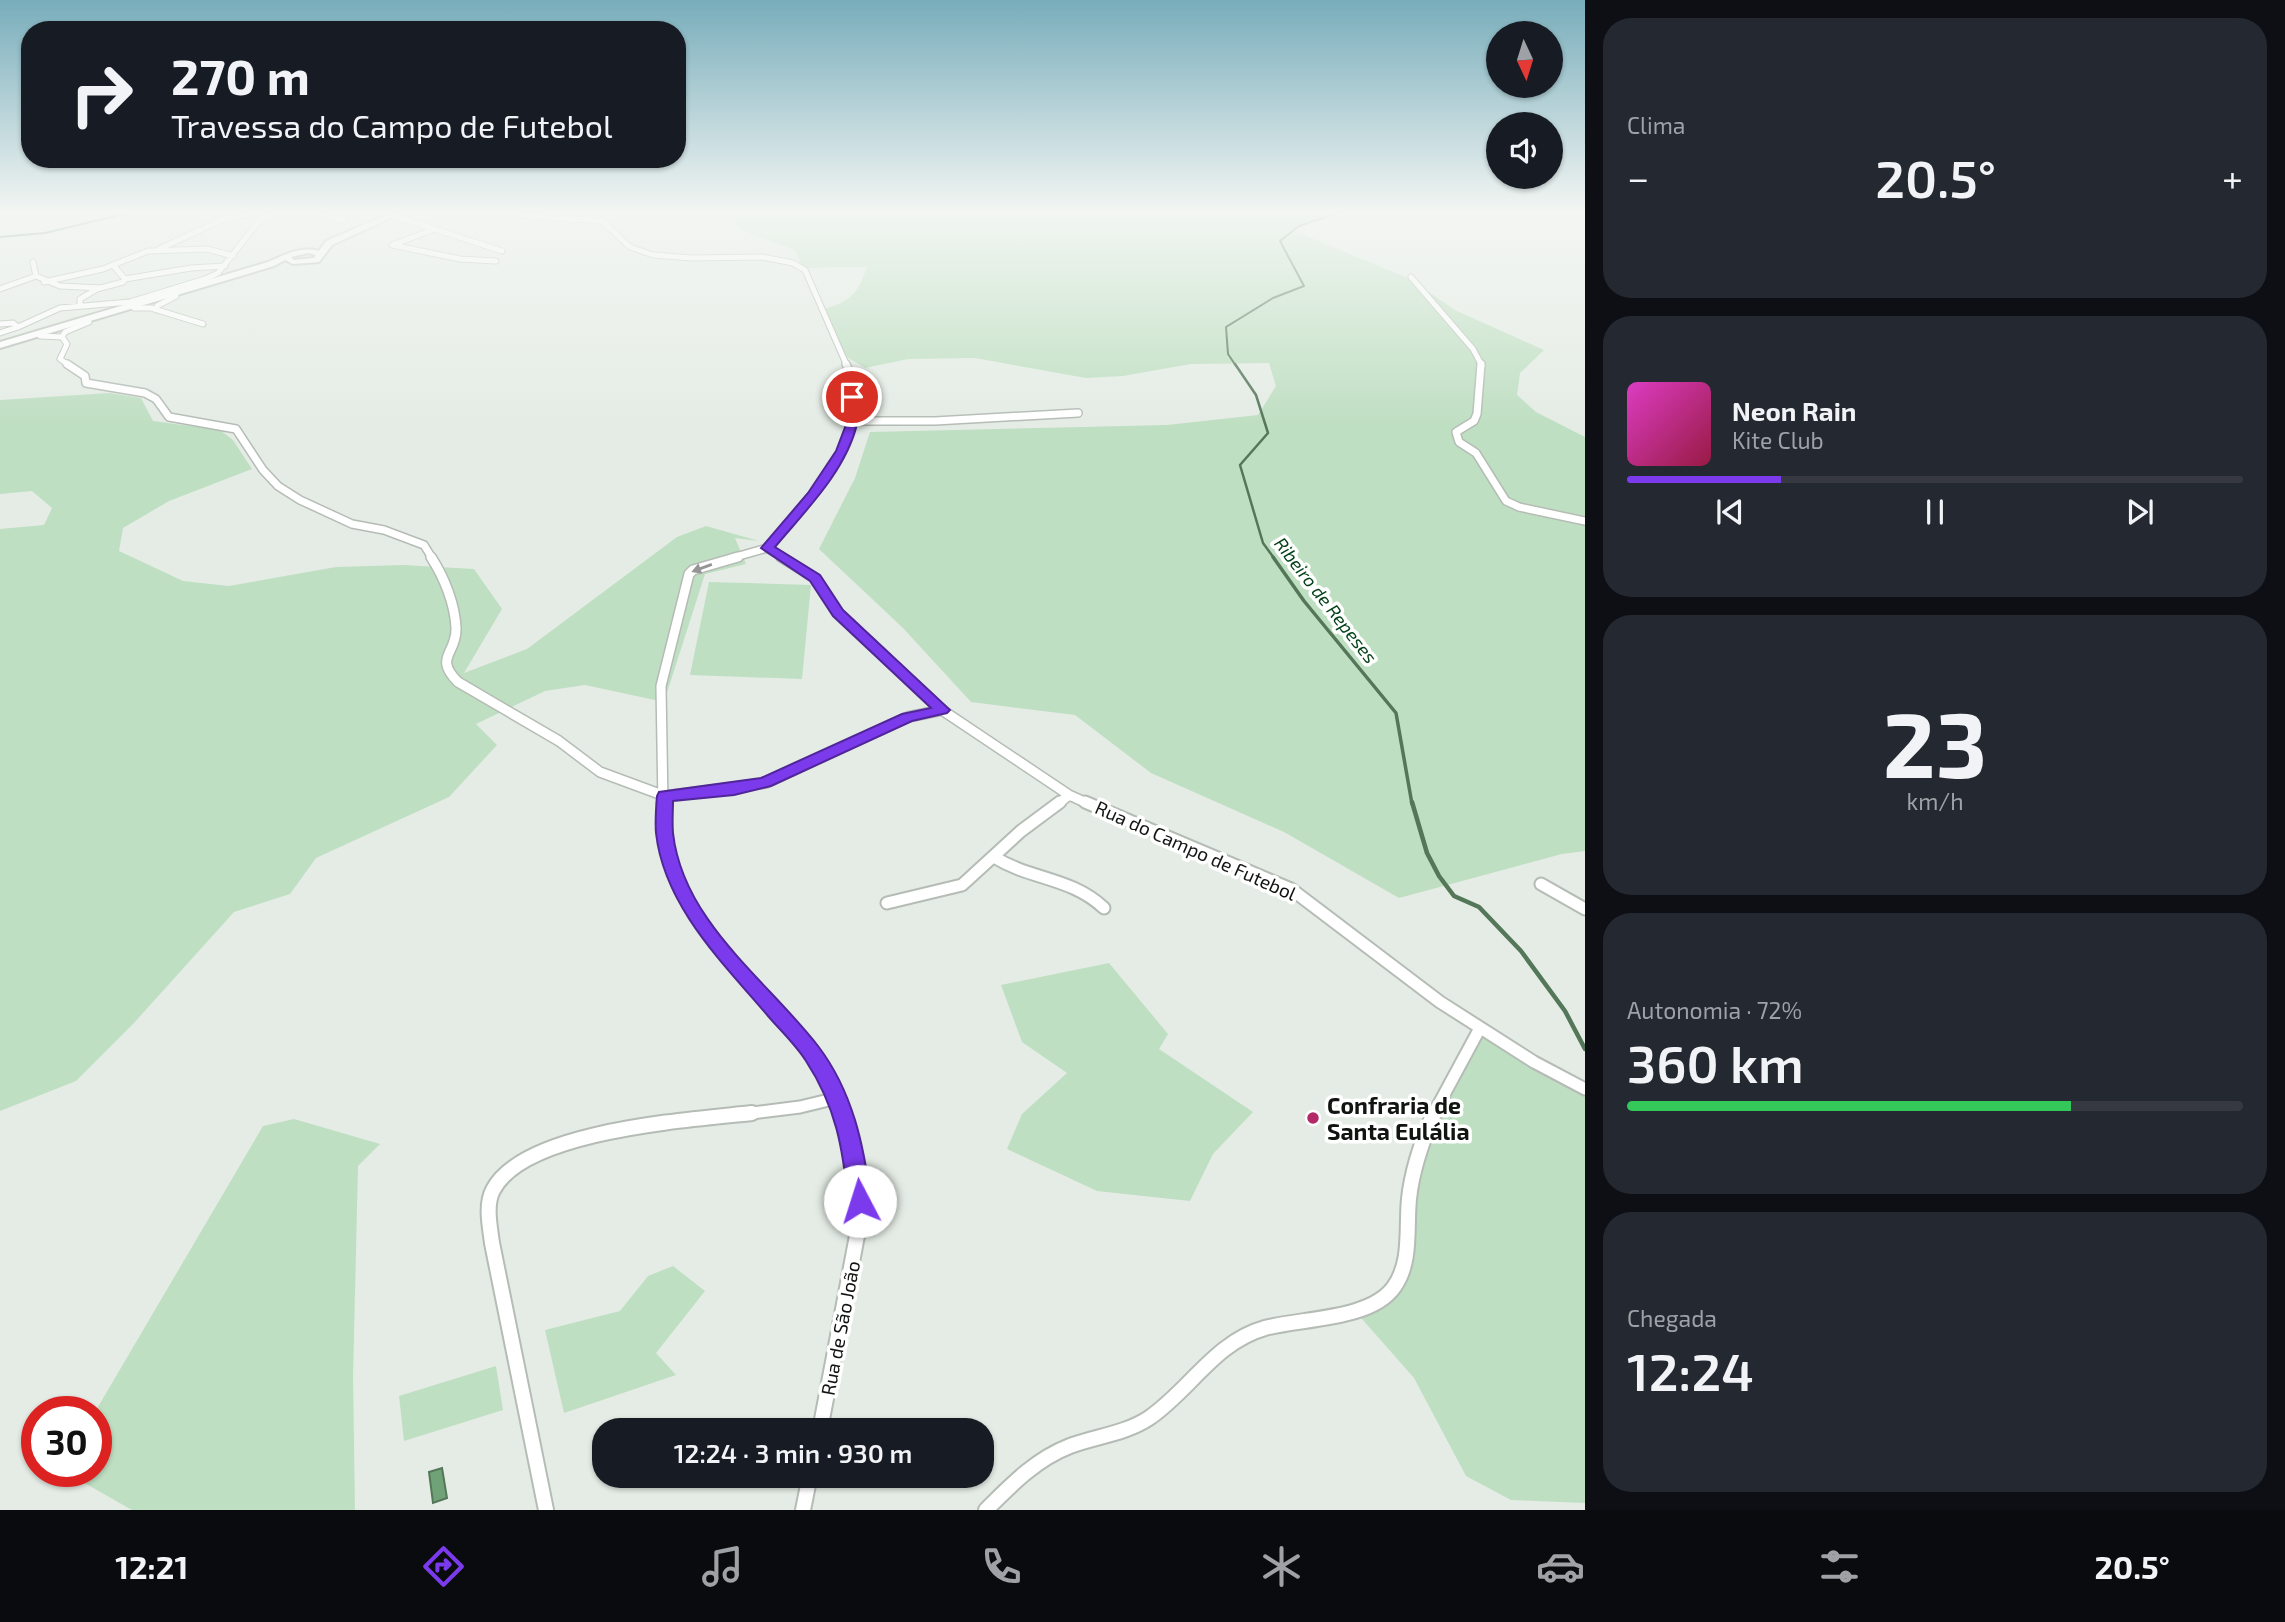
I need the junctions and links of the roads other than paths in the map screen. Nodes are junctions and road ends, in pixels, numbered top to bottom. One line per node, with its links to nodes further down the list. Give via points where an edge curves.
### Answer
1 (50, 283): 8 (street)
2 (118, 283): 8 (street)
3 (192, 283): 11 (street)
4 (202, 283): 11 (main road)
5 (221, 283): 9 (main road)
6 (811, 283): 22 (street, via 852,374)
7 (1416, 283): 23 (street, via 1483,367 1477,414 1456,432 1459,442 1476,453 1506,501)
8 (101, 288): 10 (street, via 80,299)
9 (176, 296): 11 (main road); 12 (street)
10 (79, 305): 11 (street); 16 (street, via 50,311)
11 (129, 306): 12 (street); 13 (main road); 20 (main road)
12 (157, 310): 15 (street)
13 (89, 322): 18 (main road); 19 (street)
14 (0, 323): 16 (street)
15 (203, 324)
16 (18, 327): 17 (street)
17 (0, 335)
18 (40, 336): 19 (street); 20 (main road)
19 (62, 337): 27 (street, via 67,344 60,359 85,376 86,383 120,386 151,396 169,417 236,429 278,486 300,500 352,524 425,545 443,575 456,630 444,664 447,671 600,772)
20 (0, 347)
21 (1078, 413): 22 (street)
22 (852, 421): 24 (street, via 842,451 820,484)
23 (1585, 521)
24 (767, 548): 25 (street, via 815,578 838,613); 27 (street, Rua de São João, one-way to 27, via 689,574 662,691)
25 (942, 710): 26 (street, Rua do Campo de Futebol); 27 (street, via 908,717 766,783)
26 (1069, 795): 28 (street); 33 (street, Rua do Campo de Futebol, via 1291,889)
27 (665, 796): 35 (street, Rua de São João, via 664,833 680,890 715,941 812,1054)
28 (994, 857): 30 (street, via 962,885); 31 (street, via 1016,871 1067,881)
29 (1541, 884): 32 (street)
30 (887, 903)
31 (1104, 908)
32 (1585, 909)
33 (1480, 1028): 34 (street, Rua do Campo de Futebol); 40 (street, via 1424,1135 1412,1177 1402,1275 1391,1292 1354,1311 1292,1320 1245,1335 1150,1417 1120,1434 1079,1443 1041,1460)
34 (1585, 1089)
35 (836, 1098): 36 (street, Rua de São João, via 860,1183 860,1220); 38 (street, via 577,1139 530,1156 510,1168 493,1189 489,1215 492,1244)
36 (822, 1418)
37 (807, 1488): 39 (street)
38 (546, 1510)
39 (803, 1510)
40 (986, 1510)

